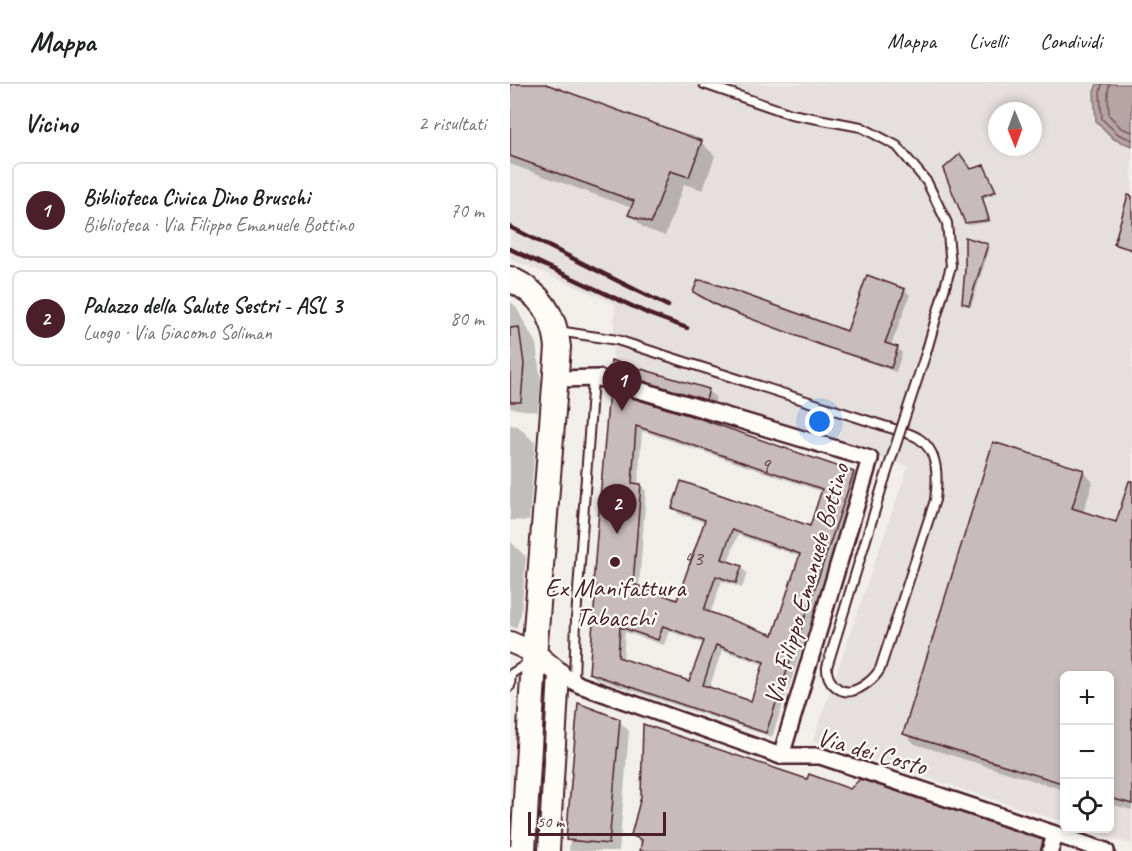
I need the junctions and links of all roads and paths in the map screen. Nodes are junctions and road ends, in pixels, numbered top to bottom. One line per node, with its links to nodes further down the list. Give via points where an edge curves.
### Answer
1 (704, 84): 3 (lane, bridge, via 791,114 861,127 897,146 927,182 947,223 951,266 926,353 882,487 826,673 835,686 852,691 876,676 935,500 938,479 930,450 918,438 616,340)
2 (510, 279): 3 (main road, via 536,295)
3 (557, 330): 5 (main road)
4 (593, 378): 5 (street, Via Filippo Emanuele Bottino); 8 (lane, via 576,619); 10 (street, Via Filippo Emanuele Bottino, via 870,459)
5 (557, 379): 7 (main road)
6 (510, 642): 7 (street)
7 (535, 656): 8 (street); 9 (lane, via 511,674); 12 (main road)
8 (567, 677): 10 (street, Via dei Costo); 13 (street)
9 (510, 686)
10 (781, 756): 11 (street, Via dei Costo, via 820,756)
11 (1055, 835): 14 (street); 15 (street, Via dei Costo)
12 (523, 851)
13 (549, 851)
14 (1050, 851)
15 (1106, 851)

